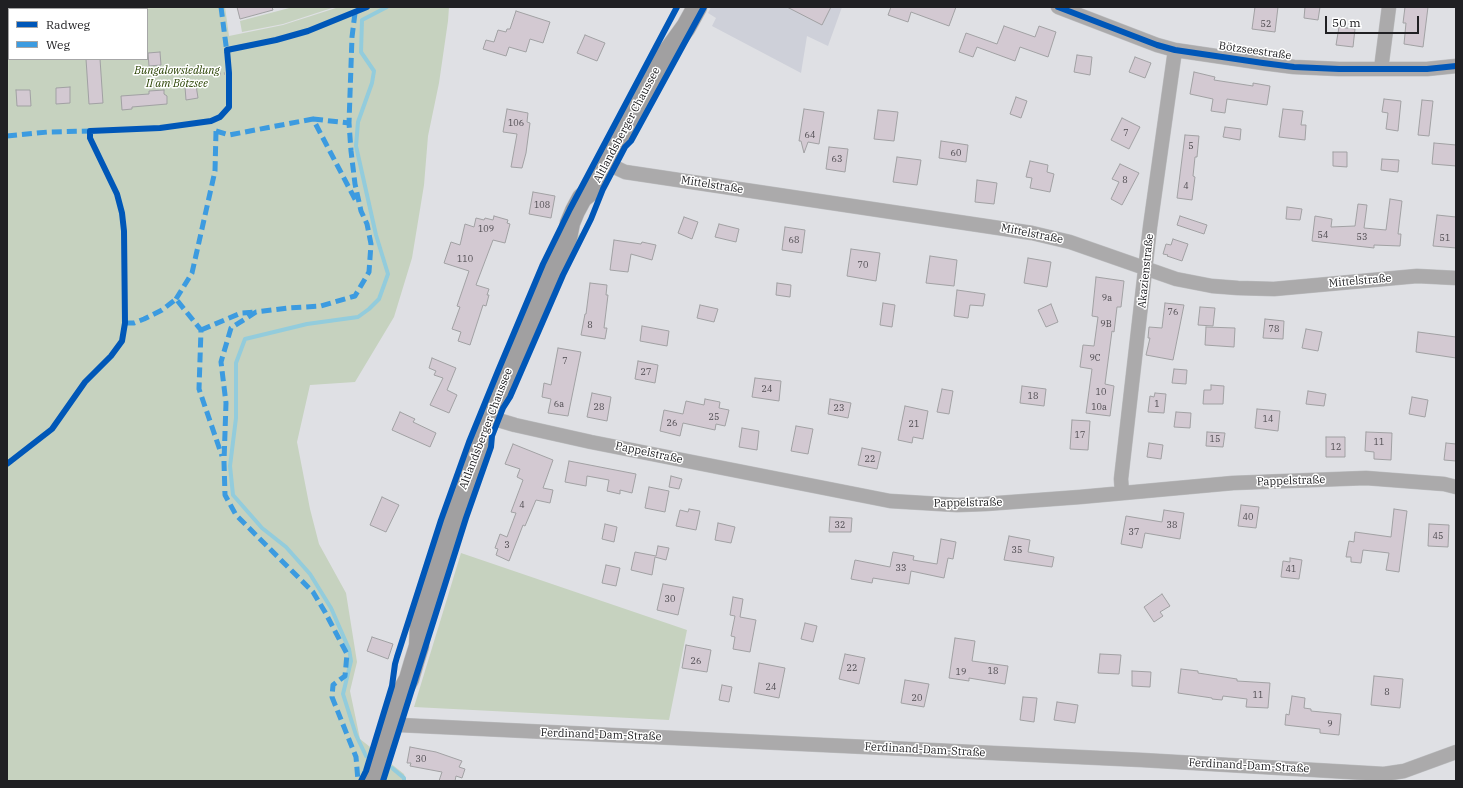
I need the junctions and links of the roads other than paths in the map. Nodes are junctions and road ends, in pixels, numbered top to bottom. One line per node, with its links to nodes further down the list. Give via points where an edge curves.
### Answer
1 (684, 7): 6 (main road, Altlandsberger Chaussee)
2 (696, 7): 6 (main road, Altlandsberger Chaussee, via 686,27)
3 (1058, 7): 5 (street, Bötzseestraße)
4 (1389, 7): 8 (street)
5 (1176, 50): 8 (street, Bötzseestraße, via 1294,67); 10 (street, Akazienstraße)
6 (662, 60): 9 (main road, Altlandsberger Chaussee)
7 (1456, 66): 8 (street, Bötzseestraße)
8 (1381, 70)
9 (606, 163): 10 (street, Mittelstraße, via 625,172 1032,233 1070,242); 12 (main road, Altlandsberger Chaussee, via 592,190 591,203 585,216 567,238 543,289)
10 (1146, 269): 11 (street, Mittelstraße, via 1176,279 1238,288 1274,289 1417,276); 14 (street, Akazienstraße, via 1121,478)
11 (1456, 278)
12 (488, 418): 14 (street, Pappelstraße, via 591,442 890,502 985,504); 15 (main road, Altlandsberger Chaussee, via 454,514 420,626 419,646 409,678 397,701)
13 (1456, 487): 14 (street, Pappelstraße, via 1366,478 1233,483)
14 (1122, 493)
15 (391, 722): 16 (street, Ferdinand-Dam-Straße, via 400,725 523,732 1127,759 1384,774 1404,771); 17 (main road, Altlandsberger Chaussee)
16 (1456, 752)
17 (373, 779)

